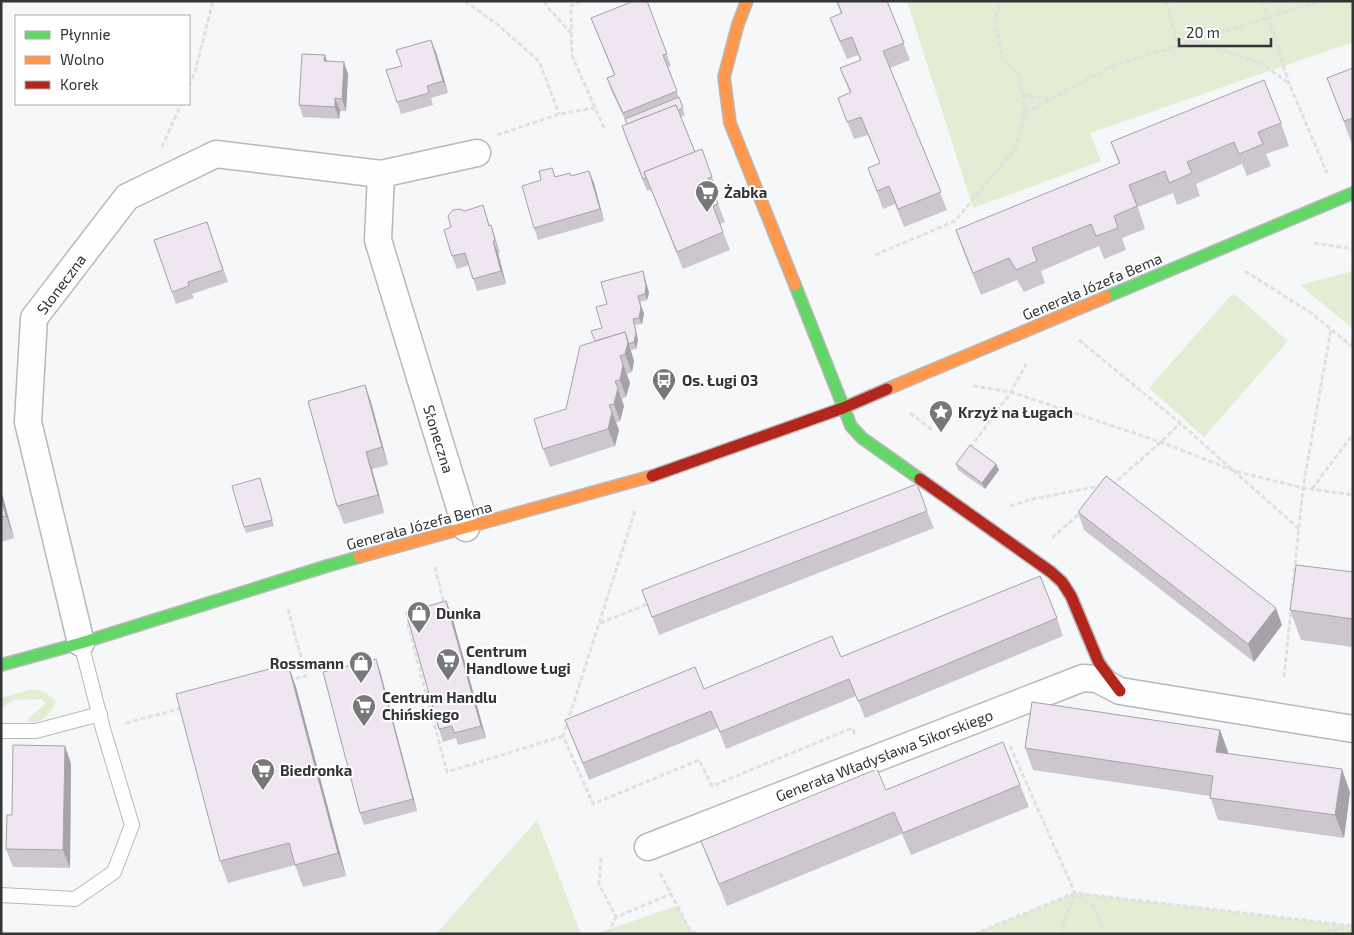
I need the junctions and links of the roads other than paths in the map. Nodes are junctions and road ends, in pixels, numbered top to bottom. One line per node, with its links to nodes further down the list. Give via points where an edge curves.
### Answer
1 (747, 1): 5 (street, via 724,77 730,123)
2 (477, 153): 3 (street, Słoneczna)
3 (382, 174): 6 (street, Słoneczna, via 378,240); 7 (street, Słoneczna, via 216,154 127,197 34,318 28,422)
4 (1353, 193): 5 (street, Generała Józefa Bema)
5 (844, 408): 6 (street, Generała Józefa Bema, via 632,482); 9 (street, via 862,438 1062,582 1099,663)
6 (466, 528): 7 (street, Generała Józefa Bema, via 327,566)
7 (81, 643): 8 (street, Generała Józefa Bema); 10 (lane)
8 (1, 665)
9 (1120, 691): 11 (street, Generała Władysława Sikorskiego); 13 (street, Generała Władysława Sikorskiego, via 1097,679 1083,678)
10 (100, 714): 12 (lane, via 36,731); 14 (lane, via 132,825 114,872 75,898)
11 (1353, 729)
12 (1, 732)
13 (648, 847)
14 (1, 895)

